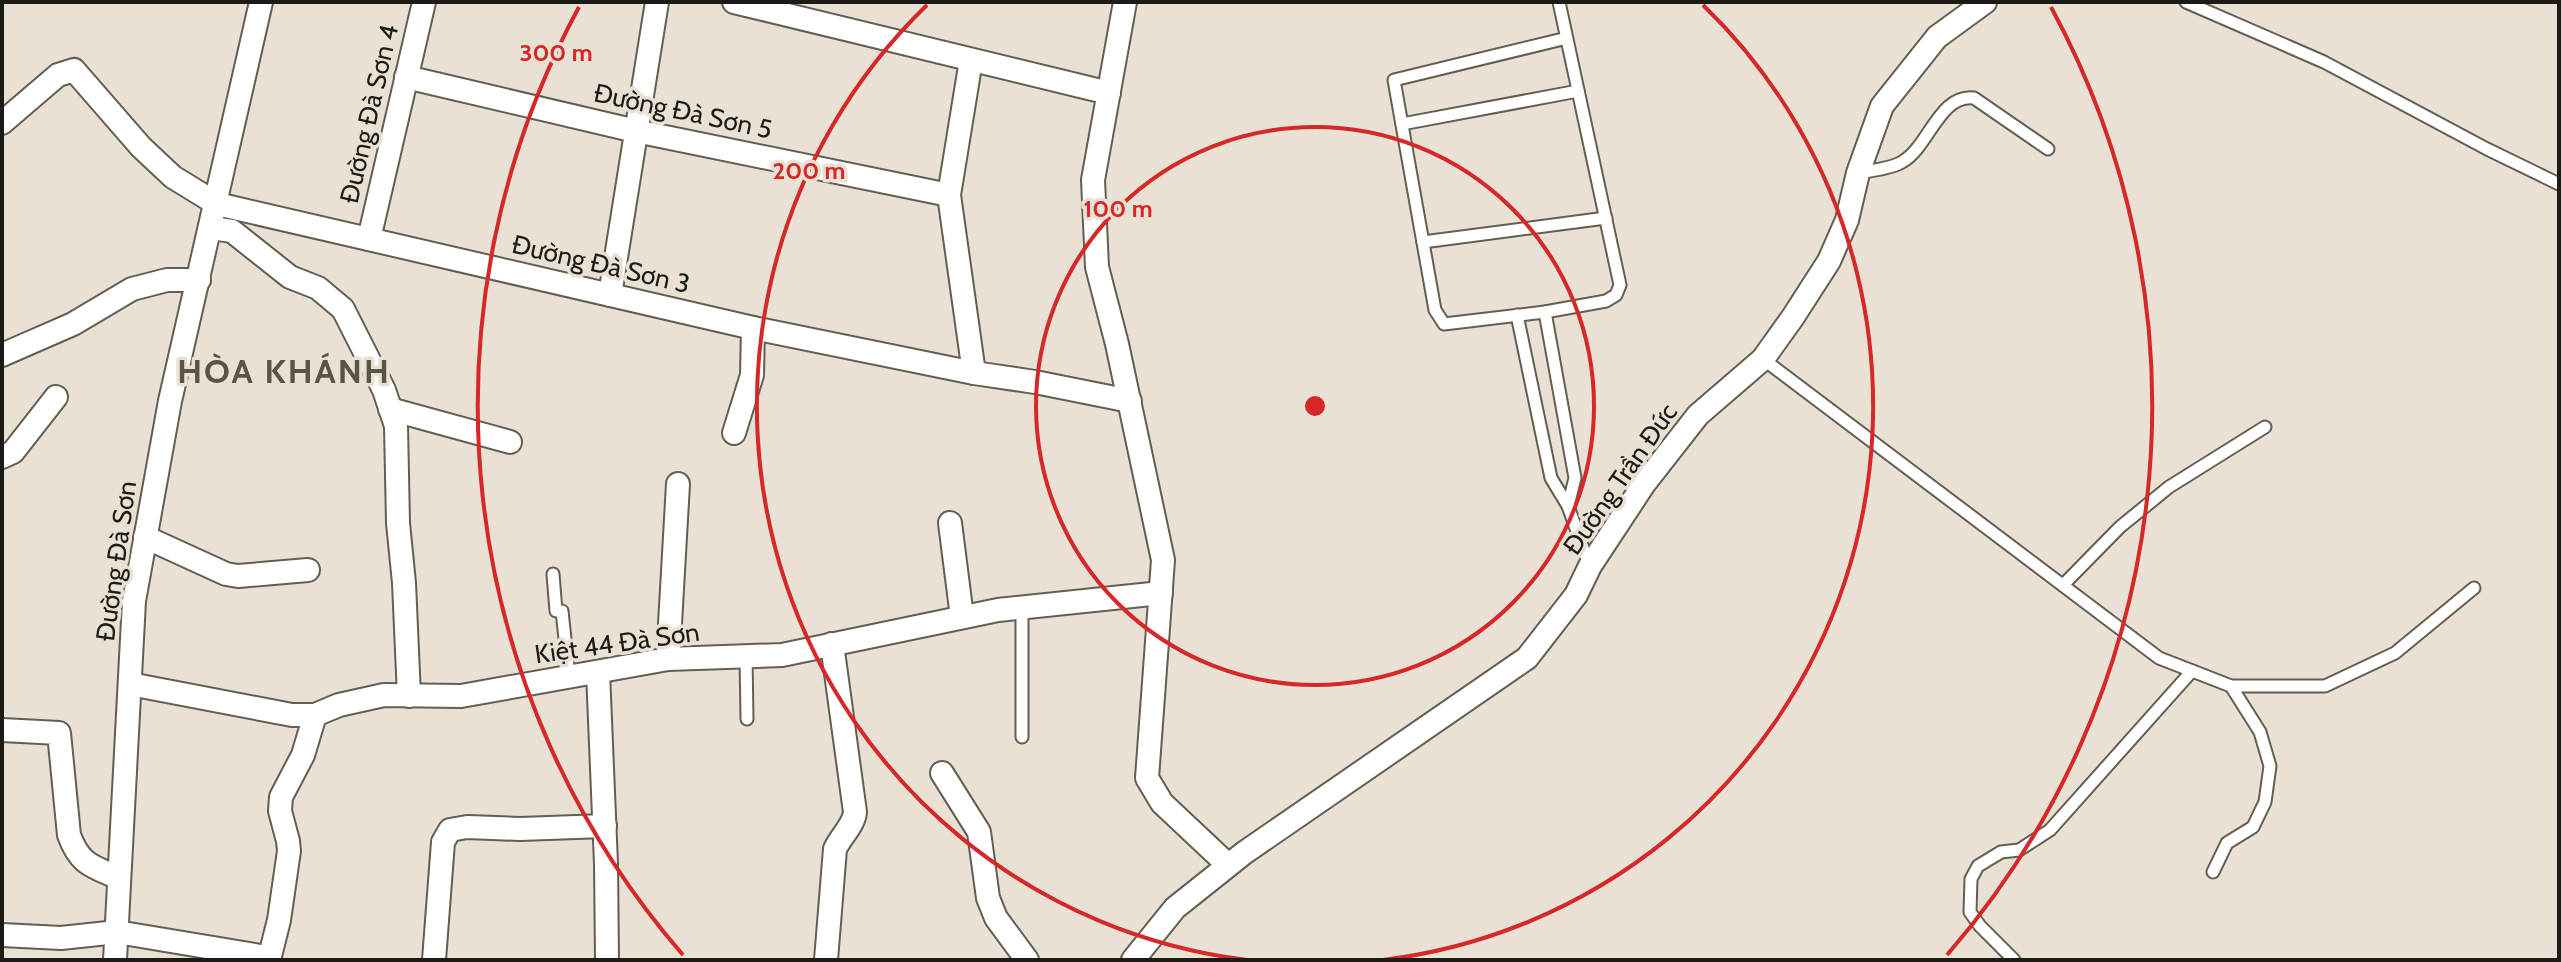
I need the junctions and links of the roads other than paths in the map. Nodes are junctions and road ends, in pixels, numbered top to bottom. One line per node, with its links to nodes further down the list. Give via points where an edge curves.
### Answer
1 (261, 2): 21 (street, Đường Đà Sơn)
2 (424, 2): 11 (street, Đường Đà Sơn 4)
3 (657, 2): 16 (street)
4 (734, 2): 10 (street)
5 (1125, 2): 13 (street)
6 (1559, 2): 9 (lane)
7 (2186, 2): 19 (lane, via 2324,62)
8 (1977, 4): 18 (street, Đường Trần Đức, via 1937,37 1882,106)
9 (1567, 38): 12 (lane); 15 (lane, via 1394,80)
10 (971, 60): 13 (street); 20 (street)
11 (406, 77): 16 (street, Đường Đà Sơn 5); 24 (street, Đường Đà Sơn 4)
12 (1578, 91): 15 (lane); 22 (lane)
13 (1109, 93): 35 (street, via 1093,180 1097,267)
14 (2, 123): 21 (street, via 58,75 74,70 151,157)
15 (1402, 124): 25 (lane)
16 (636, 131): 20 (street, Đường Đà Sơn 5); 27 (street)
17 (2048, 149): 18 (lane, via 1974,98 1963,97 1902,162)
18 (1858, 173): 32 (street, Đường Trần Đức, via 1847,220 1829,261)
19 (2559, 184)
20 (949, 195): 33 (street)
21 (217, 204): 23 (street, Đường Đà Sơn); 24 (street, Đường Đà Sơn 3)
22 (1606, 218): 25 (lane); 28 (lane, via 1620,285 1616,295)
23 (211, 228): 26 (street, Đường Đà Sơn); 36 (street, via 232,231 290,277 318,288 343,309)
24 (369, 239): 27 (street, Đường Đà Sơn 3)
25 (1423, 242): 29 (lane, via 1435,310 1444,324)
26 (199, 280): 31 (street, via 167,280 132,289 73,324); 44 (street, Đường Đà Sơn)
27 (610, 295): 30 (street, Đường Đà Sơn 3)
28 (1545, 312): 29 (lane); 42 (lane, via 1575,478)
29 (1517, 315): 42 (lane, via 1551,478)
30 (753, 328): 33 (street, Đường Đà Sơn 3); 38 (street, via 752,375)
31 (2, 355)
32 (1763, 359): 45 (street, Đường Trần Đức, via 1698,415); 48 (lane)
33 (974, 373): 35 (street, Đường Đà Sơn 3)
34 (56, 397): 40 (street, via 13,452)
35 (1130, 401): 50 (street, via 1163,560)
36 (390, 409): 39 (street); 61 (street, via 396,426)
37 (2265, 427): 48 (lane, via 2169,487)
38 (734, 433)
39 (510, 442)
40 (2, 457)
41 (678, 484): 55 (street)
42 (1568, 506): 45 (lane)
43 (950, 523): 52 (street)
44 (145, 537): 46 (street, via 226,574); 59 (street, Đường Đà Sơn, via 134,601)
45 (1590, 566): 68 (street, Đường Trần Đức, via 1576,595 1527,658)
46 (308, 570)
47 (553, 574): 58 (lane)
48 (2063, 585): 56 (lane, via 2159,658)
49 (2474, 588): 60 (lane, via 2395,653 2325,686)
50 (1161, 593): 51 (street, Kiệt 44 Đà Sơn); 68 (street, via 1147,778 1162,803)
51 (1022, 607): 52 (street, Kiệt 44 Đà Sơn); 65 (lane)
52 (962, 617): 53 (street, Kiệt 44 Đà Sơn)
53 (832, 644): 54 (street, Kiệt 44 Đà Sơn); 77 (street, via 855,812 835,849)
54 (746, 656): 55 (street, Kiệt 44 Đà Sơn); 63 (lane)
55 (668, 659): 57 (street, Kiệt 44 Đà Sơn)
56 (2192, 671): 60 (lane); 80 (lane, via 2050,830 2019,850 2001,852 1978,866 1971,879 1970,912)
57 (598, 672): 58 (street, Kiệt 44 Đà Sơn); 67 (street)
58 (569, 676): 61 (street, Kiệt 44 Đà Sơn, via 461,696)
59 (130, 684): 62 (street, Kiệt 44 Đà Sơn); 70 (street, Đường Đà Sơn)
60 (2231, 686): 69 (lane, via 2260,732 2270,766 2265,802 2253,827 2227,843)
61 (409, 696): 62 (street, Kiệt 44 Đà Sơn, via 384,695)
62 (315, 715): 74 (street, via 303,755 281,797 289,851)
63 (747, 719)
64 (2, 730): 70 (street, via 59,733 75,851 87,864)
65 (1022, 737)
66 (942, 773): 78 (street, via 979,832 996,918)
67 (605, 826): 75 (street, via 450,830 443,842); 76 (street)
68 (1228, 865): 79 (street, Đường Trần Đức, via 1175,908)
69 (2213, 872)
70 (119, 878): 71 (street, Đường Đà Sơn)
71 (117, 932): 72 (street, via 61,938); 73 (street, Đường Đà Sơn); 74 (street)
72 (2, 935)
73 (115, 960)
74 (268, 960)
75 (434, 960)
76 (607, 960)
77 (826, 960)
78 (1027, 960)
79 (1133, 960)
80 (2014, 960)

